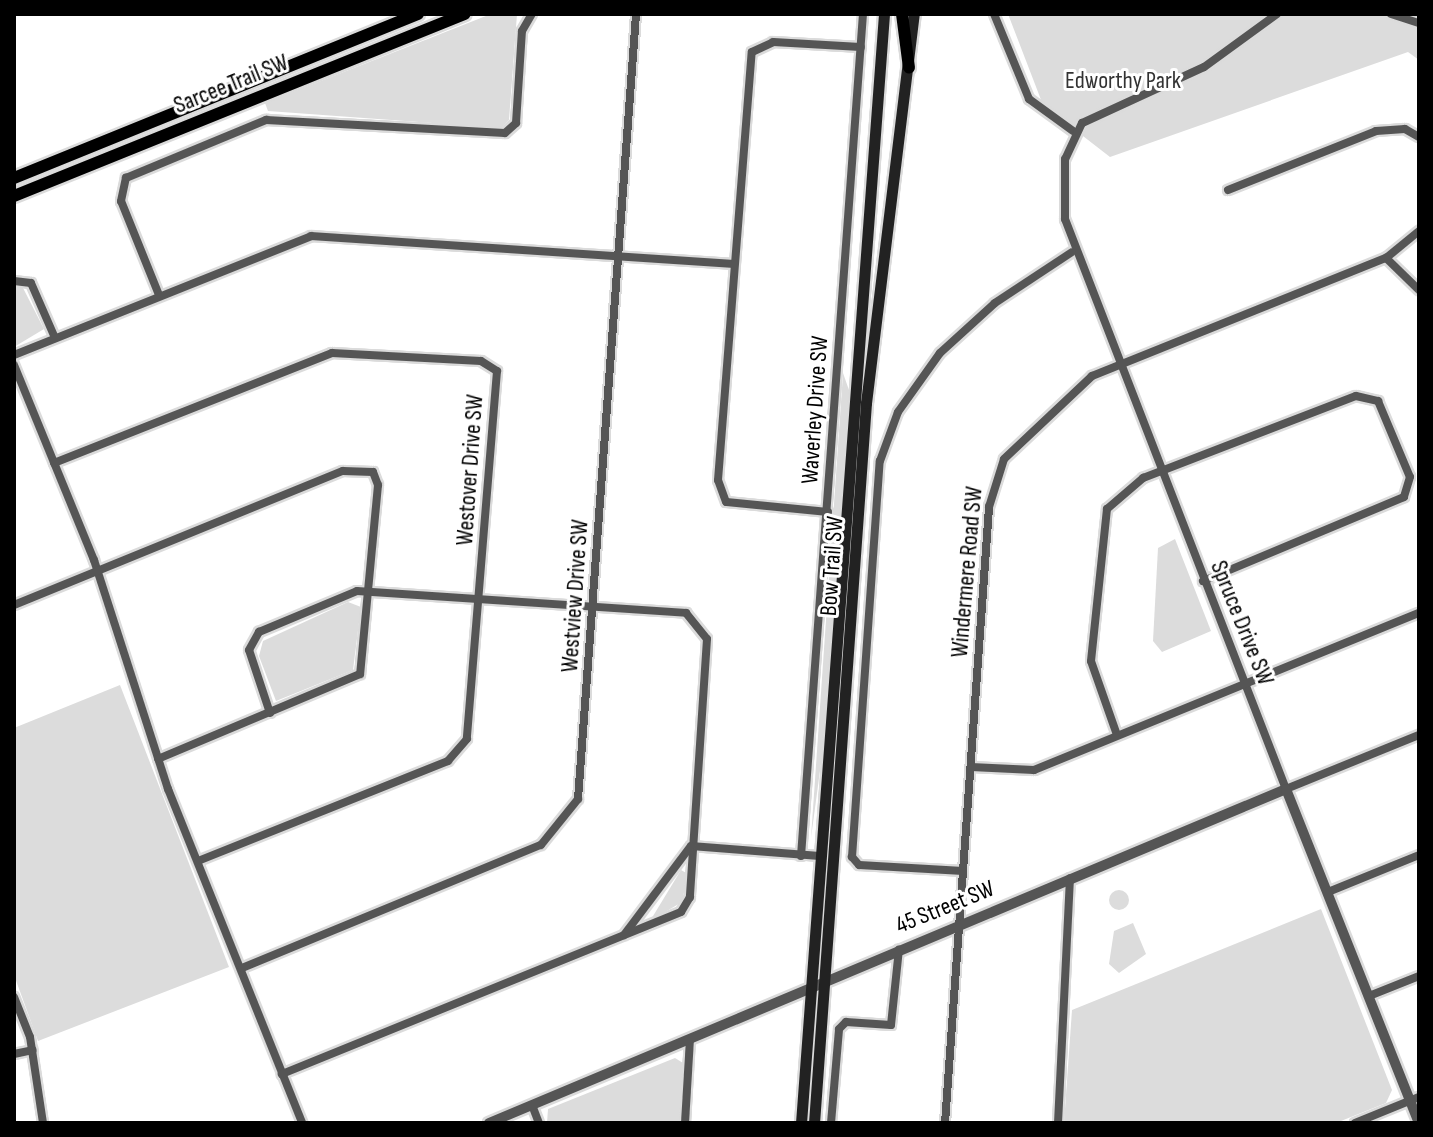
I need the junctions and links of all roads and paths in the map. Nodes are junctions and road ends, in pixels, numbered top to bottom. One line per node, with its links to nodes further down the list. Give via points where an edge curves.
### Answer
1 (418, 14): 17 (highway, Sarcee Trail SW)
2 (465, 14): 19 (highway, Sarcee Trail SW)
3 (532, 14): 29 (street, via 522,31 516,123 505,133 266,120 121,185)
4 (636, 14): 22 (street, Westview Drive SW)
5 (863, 14): 13 (street, Waverley Drive SW)
6 (884, 14): 25 (main road, Bow Trail SW)
7 (902, 14): 14 (highway)
8 (914, 14): 14 (main road, Bow Trail SW)
9 (994, 14): 15 (street, via 1029,99)
10 (1277, 14): 15 (street, via 1204,67 1094,113)
11 (1391, 14): 12 (street)
12 (1419, 23)
13 (861, 47): 24 (street, via 773,42 752,52); 36 (street, Waverley Drive SW)
14 (909, 68): 26 (main road, Bow Trail SW)
15 (1073, 131): 21 (street, Spruce Drive SW, via 1062,186)
16 (1419, 137): 18 (street, via 1405,129 1376,131)
17 (14, 178)
18 (1228, 190)
19 (14, 196)
20 (1419, 231): 23 (street, Windermere Road SW)
21 (1072, 252): 33 (street, Spruce Drive SW); 56 (street, via 995,303 940,353 898,412 880,461 849,840 859,865)
22 (620, 256): 24 (street); 29 (street, via 311,236); 42 (street, Westview Drive SW)
23 (1386, 258): 28 (street); 33 (street, Windermere Road SW)
24 (734, 264): 36 (street, via 719,492 734,505)
25 (865, 266): 26 (main road); 54 (main road, Bow Trail SW)
26 (883, 272): 64 (main road, Bow Trail SW, via 863,442)
27 (14, 281): 30 (street, via 31,283)
28 (1419, 290)
29 (159, 295): 30 (street)
30 (55, 338): 31 (street)
31 (14, 355)
32 (14, 365): 34 (street)
33 (1118, 365): 35 (street, Spruce Drive SW); 49 (street, Windermere Road SW, via 1057,402 1016,441 995,478)
34 (54, 463): 37 (street); 40 (street, Westover Drive SW, via 332,353 490,363 496,385)
35 (1161, 474): 38 (street, Spruce Drive SW); 38 (street, via 1365,395 1381,405 1410,477 1398,501); 46 (street, via 1114,501 1100,533 1091,661)
36 (828, 512): 53 (street, Waverley Drive SW)
37 (98, 571): 39 (street, via 360,468 373,472 378,485); 41 (street); 48 (street)
38 (1203, 581): 44 (street, Spruce Drive SW)
39 (369, 590): 40 (street); 45 (street, via 360,674); 45 (street, via 259,632 249,650)
40 (481, 598): 42 (street); 55 (street, Westover Drive SW, via 472,728 455,756)
41 (14, 605)
42 (594, 606): 51 (street, via 686,613 704,628); 62 (street, Westview Drive SW, via 582,784 552,836)
43 (1419, 613): 44 (street)
44 (1244, 683): 46 (street); 50 (street, Spruce Drive SW)
45 (270, 713): 48 (street)
46 (1117, 735): 49 (street, via 1034,770)
47 (1419, 735): 50 (street, 45 Street SW)
48 (158, 759): 55 (street)
49 (971, 767): 56 (street, Windermere Road SW)
50 (1286, 789): 57 (street, 45 Street SW); 58 (street, Spruce Drive SW)
51 (691, 846): 53 (street); 60 (street); 60 (street, via 685,908)
52 (1419, 855): 58 (street)
53 (801, 856): 54 (street)
54 (820, 856): 65 (main road, Bow Trail SW)
55 (198, 861): 62 (street)
56 (963, 871): 59 (street, Windermere Road SW)
57 (1070, 878): 59 (street, 45 Street SW); 83 (street)
58 (1328, 892): 66 (street, Spruce Drive SW)
59 (960, 922): 61 (street, 45 Street SW); 82 (street, Windermere Road SW)
60 (624, 935): 71 (street)
61 (899, 947): 64 (street, 45 Street SW); 81 (street, via 896,1017 891,1025 846,1022 839,1029)
62 (242, 968): 71 (street)
63 (1419, 976): 66 (street)
64 (826, 981): 65 (street, 45 Street SW); 80 (main road, Bow Trail SW)
65 (810, 989): 68 (street, 45 Street SW); 79 (main road, Bow Trail SW)
66 (1369, 996): 72 (street, Spruce Drive SW)
67 (14, 997): 69 (street)
68 (690, 1040): 73 (street, 45 Street SW); 78 (street)
69 (33, 1050): 70 (street); 74 (street)
70 (14, 1054)
71 (282, 1074): 75 (street)
72 (1415, 1099): 84 (street); 85 (street, Spruce Drive SW)
73 (532, 1105): 76 (street, 45 Street SW); 77 (street)
74 (43, 1123)
75 (302, 1123)
76 (489, 1123)
77 (539, 1123)
78 (685, 1123)
79 (801, 1123)
80 (814, 1123)
81 (831, 1123)
82 (945, 1123)
83 (1058, 1123)
84 (1355, 1123)
85 (1419, 1123)

